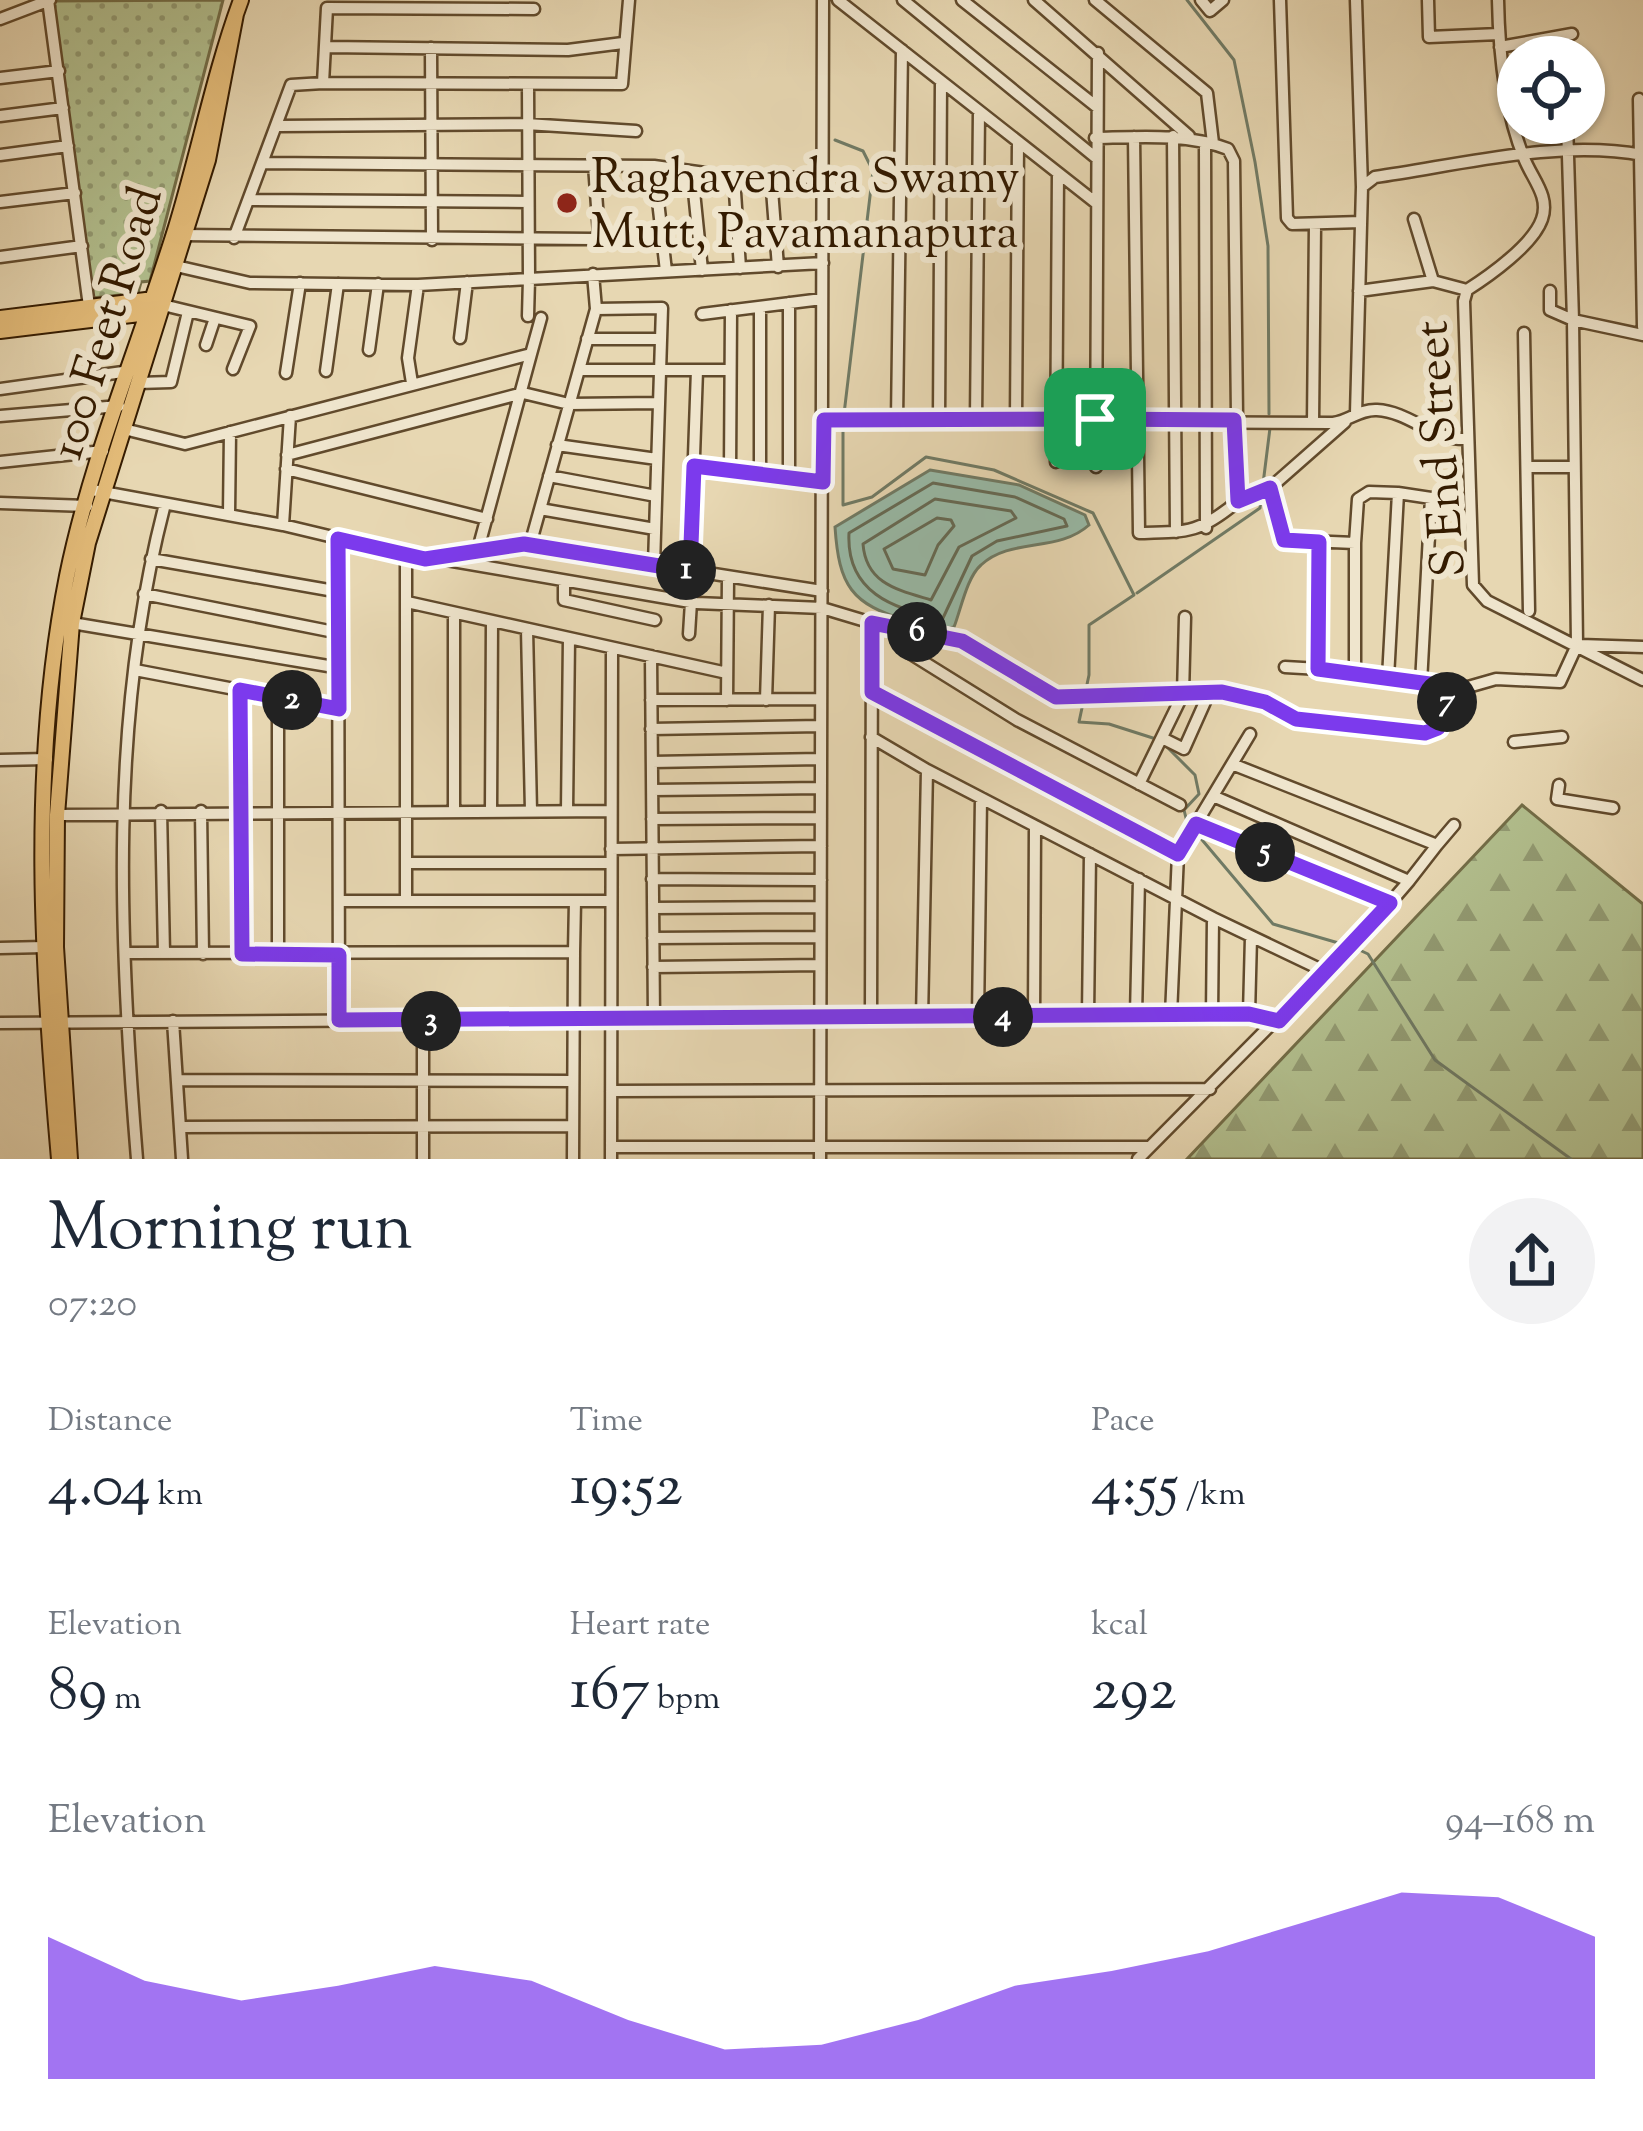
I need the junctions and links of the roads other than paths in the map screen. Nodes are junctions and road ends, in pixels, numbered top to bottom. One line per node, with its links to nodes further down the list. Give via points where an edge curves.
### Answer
1 (49, 0): 17 (street); 27 (street)
2 (628, 0): 22 (street)
3 (823, 0): 64 (street)
4 (838, 0): 25 (street)
5 (903, 0): 54 (street)
6 (962, 0): 34 (street)
7 (1034, 0): 26 (street)
8 (1095, 0): 46 (street, via 1207,93)
9 (1201, 0): 10 (street, via 1210,11)
10 (1223, 0)
11 (1280, 0): 74 (street, via 1287,218)
12 (1356, 0): 65 (street)
13 (1428, 0): 21 (street, via 1429,37)
14 (1498, 0): 19 (street)
15 (238, 7): 75 (main road, 100 Feet Road, via 208,160)
16 (534, 10): 23 (street, via 327,8)
17 (0, 19)
18 (1572, 34): 20 (street)
19 (1500, 36)
20 (1548, 36)
21 (1497, 40)
22 (623, 44): 24 (street); 31 (street, via 622,84)
23 (327, 47): 24 (street); 30 (street)
24 (430, 48): 32 (street)
25 (902, 50): 29 (street); 144 (street)
26 (1098, 53): 34 (street); 46 (street)
27 (58, 71): 28 (street); 35 (street)
28 (0, 78)
29 (941, 81): 36 (street); 145 (street)
30 (323, 83): 32 (street); 39 (street, via 291,85)
31 (528, 84): 32 (street); 38 (street)
32 (431, 85): 40 (street)
33 (1639, 99): 52 (street)
34 (1096, 107): 44 (street)
35 (63, 108): 37 (street); 49 (street)
36 (979, 111): 45 (street); 136 (street)
37 (0, 116)
38 (526, 124): 40 (street); 41 (street); 57 (street)
39 (279, 126): 40 (street); 56 (street)
40 (430, 126): 55 (street)
41 (636, 131)
42 (1173, 136): 43 (street); 46 (street); 141 (street)
43 (1134, 137): 44 (street); 140 (street)
44 (1095, 138): 54 (street)
45 (1018, 142): 61 (street); 137 (street)
46 (1203, 142): 142 (street); 146 (street, via 1228,148 1234,160)
47 (1521, 144): 53 (street)
48 (1567, 144): 50 (street)
49 (68, 146): 51 (street); 66 (street)
50 (1566, 154): 52 (street); 53 (street); 109 (street)
51 (0, 155)
52 (1641, 155): 110 (street)
53 (1523, 156): 65 (street, via 1375,177); 95 (street, S End Street, via 1544,196 1542,221)
54 (1095, 158): 71 (street)
55 (432, 162): 56 (street); 57 (street); 68 (street)
56 (264, 163): 67 (street)
57 (527, 164): 58 (street); 70 (street)
58 (594, 165): 59 (street); 78 (street, via 597,236)
59 (654, 166): 60 (street); 86 (street)
60 (692, 172): 62 (street); 85 (street)
61 (1058, 173): 71 (street); 138 (street)
62 (734, 177): 63 (street); 84 (street)
63 (771, 177): 64 (street); 83 (street)
64 (824, 178): 81 (street)
65 (1362, 187): 73 (street)
66 (74, 193): 69 (street); 79 (street)
67 (250, 200): 68 (street); 76 (street)
68 (432, 201): 70 (street); 77 (street)
69 (0, 202)
70 (528, 202): 78 (street)
71 (1095, 202): 139 (street)
72 (1414, 219): 89 (street)
73 (1361, 222): 74 (street); 96 (street)
74 (1315, 225): 147 (street)
75 (180, 235): 76 (street); 82 (main road, 100 Feet Road); 100 (main road, 100 Feet Road)
76 (234, 238): 77 (street)
77 (432, 240): 78 (street)
78 (528, 241): 88 (street)
79 (82, 247): 80 (street); 101 (street)
80 (0, 257)
81 (823, 263): 83 (street); 98 (street)
82 (176, 266): 91 (street, via 250,283); 100 (main road, 100 Feet Road)
83 (778, 267): 84 (street)
84 (740, 268): 85 (street)
85 (702, 270): 86 (street)
86 (666, 271): 87 (street)
87 (593, 274): 88 (street); 103 (street)
88 (529, 279): 90 (street); 118 (street)
89 (1433, 280): 95 (street); 96 (street)
90 (467, 282): 94 (street); 113 (street)
91 (300, 284): 92 (street); 125 (street)
92 (338, 284): 93 (street); 124 (street)
93 (378, 284): 94 (street); 117 (street)
94 (418, 285): 127 (street)
95 (1467, 290): 150 (street, S End Street)
96 (1359, 291): 135 (street)
97 (1550, 291): 109 (street, via 1550,310)
98 (822, 299): 99 (street); 143 (street)
99 (789, 303): 102 (street); 165 (street)
100 (159, 305): 101 (main road); 105 (street); 111 (main road); 126 (main road, 100 Feet Road)
101 (89, 306): 107 (main road)
102 (760, 307): 104 (street); 163 (street)
103 (596, 309): 114 (street); 115 (street, via 662,308)
104 (731, 310): 106 (street); 123 (street)
105 (188, 312): 108 (street); 126 (street, via 171,382)
106 (702, 314)
107 (0, 318)
108 (215, 318): 116 (street); 119 (street, via 250,327)
109 (1573, 320): 110 (street); 160 (street)
110 (1643, 331)
111 (0, 332)
112 (1524, 333): 159 (street)
113 (460, 338)
114 (587, 339): 115 (street); 121 (street)
115 (661, 339): 120 (street)
116 (206, 345)
117 (369, 350)
118 (532, 353): 127 (street); 129 (street)
119 (233, 369)
120 (660, 369): 121 (street); 122 (street); 130 (street)
121 (578, 370): 131 (street)
122 (697, 370): 123 (street); 157 (street)
123 (730, 370): 162 (street)
124 (326, 371)
125 (286, 373)
126 (134, 377): 128 (street); 132 (main road, 100 Feet Road); 148 (main road, 100 Feet Road)
127 (412, 383): 134 (street)
128 (0, 389)
129 (523, 393): 131 (street); 153 (street); 176 (street)
130 (659, 403): 131 (street); 154 (street)
131 (569, 404): 151 (street)
132 (119, 406): 133 (street); 152 (main road, 100 Feet Road)
133 (0, 416)
134 (290, 416): 149 (street); 153 (street)
135 (1351, 418): 147 (street); 150 (street, via 1388,411 1448,440); 167 (street)
136 (976, 419): 137 (street); 145 (street)
137 (1016, 419): 138 (street)
138 (1054, 419): 139 (street); 156 (street)
139 (1095, 419): 140 (street); 158 (street)
140 (1138, 419): 141 (street); 180 (street, via 1139,533)
141 (1173, 419): 142 (street); 180 (street)
142 (1205, 419): 146 (street); 178 (street)
143 (824, 420): 144 (street); 166 (street)
144 (897, 420): 145 (street)
145 (939, 420)
146 (1234, 420): 147 (street); 171 (street)
147 (1313, 423)
148 (124, 429): 149 (street, via 185,444); 170 (main road, 100 Feet Road)
149 (230, 432): 175 (street)
150 (1467, 439): 214 (street, S End Street, via 1473,585 1487,601)
151 (557, 445): 154 (street); 164 (street)
152 (103, 451): 155 (street); 170 (main road, 100 Feet Road)
153 (287, 455): 161 (street)
154 (657, 459): 169 (street)
155 (0, 462)
156 (1055, 462)
157 (694, 466): 162 (street); 190 (street)
158 (1096, 467)
159 (1527, 467): 160 (street); 201 (street)
160 (1572, 467): 214 (street)
161 (286, 469): 176 (street); 177 (street)
162 (730, 471): 163 (street)
163 (760, 475): 165 (street)
164 (549, 476): 169 (street); 174 (street)
165 (788, 478): 166 (street)
166 (823, 482): 194 (street)
167 (1270, 488): 171 (street); 182 (street, via 1284,540)
168 (1397, 494): 183 (street, via 1358,499); 224 (street); 226 (street, via 1431,498)
169 (656, 496): 179 (street)
170 (96, 499): 172 (street); 173 (street); 206 (main road, 100 Feet Road); 245 (main road, 100 Feet Road, via 64,598)
171 (1238, 501): 178 (street)
172 (0, 503)
173 (165, 504): 175 (street); 187 (street)
174 (540, 508): 179 (street); 184 (street)
175 (230, 514): 177 (street)
176 (487, 518): 185 (street)
177 (283, 524): 181 (street)
178 (1206, 528): 180 (street)
179 (655, 529): 189 (street)
180 (1176, 532)
181 (338, 539): 186 (street); 193 (street)
182 (1319, 542): 183 (street); 220 (street)
183 (1355, 543): 222 (street)
184 (530, 545): 185 (street); 189 (street)
185 (477, 553): 188 (street)
186 (406, 556): 188 (street); 196 (street)
187 (151, 559): 193 (street); 195 (street)
188 (441, 559): 192 (street)
189 (654, 565): 190 (street)
190 (690, 571): 191 (street)
191 (728, 577): 194 (street); 199 (street)
192 (564, 581): 197 (street); 204 (street, via 564,600)
193 (340, 592): 211 (street)
194 (822, 592): 200 (street)
195 (144, 594): 210 (street); 211 (street)
196 (406, 602): 202 (street); 265 (street)
197 (691, 602): 199 (street); 212 (street)
198 (769, 605): 199 (street); 200 (street); 236 (street)
199 (728, 606): 223 (street)
200 (822, 608): 207 (street); 233 (street)
201 (1529, 611)
202 (454, 613): 205 (street); 266 (street)
203 (1185, 617): 231 (street)
204 (656, 620)
205 (492, 621): 208 (street); 267 (street)
206 (72, 623): 210 (street); 271 (main road, 100 Feet Road)
207 (872, 623): 209 (street); 229 (street)
208 (527, 629): 213 (street); 268 (street)
209 (908, 631): 231 (street, via 962,641 1056,697); 251 (street, via 911,654)
210 (138, 633): 219 (street); 221 (street)
211 (340, 633): 219 (street)
212 (689, 634)
213 (569, 638): 216 (street); 269 (street)
214 (1577, 645): 215 (street); 225 (street, S End Street); 227 (street, via 1557,685 1496,680)
215 (1643, 647)
216 (612, 648): 217 (street); 270 (street)
217 (651, 656): 223 (street); 234 (street)
218 (1286, 667): 220 (street)
219 (340, 668): 237 (street)
220 (1318, 669): 222 (street)
221 (135, 670): 228 (street); 259 (street)
222 (1355, 671): 224 (street)
223 (727, 673): 235 (street)
224 (1388, 678): 226 (street)
225 (1643, 680)
226 (1421, 682): 227 (street)
227 (1452, 687): 230 (street, via 1438,728 1425,733 1296,719 1265,702)
228 (240, 690): 232 (street); 262 (street)
229 (872, 692): 241 (street); 282 (street)
230 (1209, 693): 231 (street); 243 (street, via 1184,749)
231 (1183, 694): 243 (street)
232 (278, 697): 237 (street); 263 (street)
233 (821, 699): 236 (street); 238 (street)
234 (651, 700): 235 (street); 239 (street)
235 (727, 700): 236 (street)
236 (766, 700)
237 (339, 709): 264 (street)
238 (821, 726): 239 (street); 246 (street)
239 (651, 729): 248 (street)
240 (1250, 734): 249 (street)
241 (871, 737): 250 (street); 320 (street)
242 (1562, 737): 244 (street)
243 (1162, 738): 251 (street)
244 (1514, 742)
245 (47, 759): 247 (street); 301 (main road, 100 Feet Road)
246 (821, 759): 248 (street); 253 (street)
247 (0, 760)
248 (652, 762): 254 (street)
249 (1232, 764): 255 (street); 277 (street)
250 (927, 770): 256 (street); 321 (street)
251 (1139, 784): 257 (street)
252 (1559, 785): 258 (street, via 1558,799)
253 (821, 788): 254 (street); 272 (street)
254 (652, 790): 273 (street)
255 (1213, 796): 274 (street); 288 (street)
256 (981, 798): 276 (street); 318 (street)
257 (1180, 805)
258 (1613, 808)
259 (123, 811): 260 (street); 271 (street); 304 (street)
260 (160, 811): 261 (street); 305 (street)
261 (200, 811): 262 (street); 306 (street)
262 (239, 811): 263 (street); 307 (street)
263 (278, 811): 264 (street); 308 (street)
264 (339, 811): 265 (street); 290 (street)
265 (406, 811): 266 (street); 283 (street)
266 (454, 811): 267 (street)
267 (490, 811): 268 (street)
268 (531, 811): 269 (street)
269 (567, 811): 270 (street)
270 (611, 811): 280 (street)
271 (57, 814): 326 (main road, 100 Feet Road)
272 (821, 818): 273 (street); 278 (street)
273 (652, 819): 279 (street)
274 (1196, 824): 282 (street); 294 (street)
275 (1454, 825): 277 (street)
276 (1035, 826): 281 (street); 319 (street)
277 (1437, 845): 288 (street)
278 (821, 846): 279 (street); 287 (street)
279 (652, 847): 280 (street); 285 (street)
280 (611, 849): 284 (street)
281 (1090, 854): 286 (street); 316 (street)
282 (1178, 854): 289 (street)
283 (406, 863): 284 (street); 291 (street)
284 (611, 863): 292 (street)
285 (652, 879): 287 (street); 295 (street)
286 (1138, 879): 289 (street); 317 (street)
287 (820, 880): 296 (street)
288 (1409, 881): 294 (street)
289 (1176, 898): 297 (street); 314 (street)
290 (339, 901): 291 (street); 309 (street)
291 (406, 901): 293 (street)
292 (611, 901): 293 (street); 324 (street)
293 (575, 902): 303 (street)
294 (1390, 903): 312 (street)
295 (652, 908): 296 (street); 300 (street)
296 (820, 908): 298 (street)
297 (1213, 918): 299 (street); 315 (street)
298 (820, 937): 300 (street); 310 (street)
299 (1251, 937): 312 (street); 313 (street)
300 (653, 938): 311 (street)
301 (44, 947): 302 (street); 326 (main road, 100 Feet Road)
302 (0, 948)
303 (574, 952): 309 (street); 329 (street)
304 (124, 953): 305 (street); 327 (street)
305 (164, 953): 306 (street)
306 (203, 954): 307 (street)
307 (242, 954): 308 (street)
308 (278, 954): 309 (street)
309 (339, 955): 323 (street)
310 (820, 965): 311 (street); 322 (street)
311 (653, 967): 325 (street)
312 (1324, 971): 330 (street)
313 (1249, 1014): 315 (street); 330 (street)
314 (1172, 1015): 315 (street); 317 (street)
315 (1212, 1015)
316 (1088, 1016): 317 (street); 319 (street)
317 (1136, 1016)
318 (978, 1017): 319 (street); 321 (street)
319 (1034, 1017)
320 (871, 1018): 321 (street); 322 (street)
321 (922, 1018)
322 (820, 1019): 325 (street); 338 (street)
323 (339, 1020): 328 (street); 331 (street)
324 (611, 1020): 325 (street); 329 (street); 337 (street)
325 (654, 1020)
326 (53, 1021): 327 (street); 332 (street); 345 (main road, 100 Feet Road); 346 (main road, 100 Feet Road)
327 (126, 1021): 328 (street); 347 (street)
328 (173, 1021): 333 (street)
329 (574, 1021): 331 (street); 335 (street)
330 (1279, 1021): 336 (street)
331 (423, 1022): 334 (street)
332 (0, 1023)
333 (177, 1080): 334 (street); 340 (street)
334 (423, 1080): 335 (street); 341 (street)
335 (573, 1081): 339 (street)
336 (1210, 1089): 338 (street); 342 (street)
337 (611, 1091): 338 (street); 344 (street)
338 (820, 1091): 343 (street)
339 (573, 1126): 341 (street); 350 (street)
340 (180, 1127): 341 (street); 348 (street)
341 (424, 1128): 349 (street)
342 (1150, 1147): 343 (street); 351 (street)
343 (820, 1152): 344 (street)
344 (611, 1153)
345 (58, 1159)
346 (70, 1159)
347 (137, 1159)
348 (182, 1159)
349 (423, 1159)
350 (573, 1159)
351 (1138, 1159)

